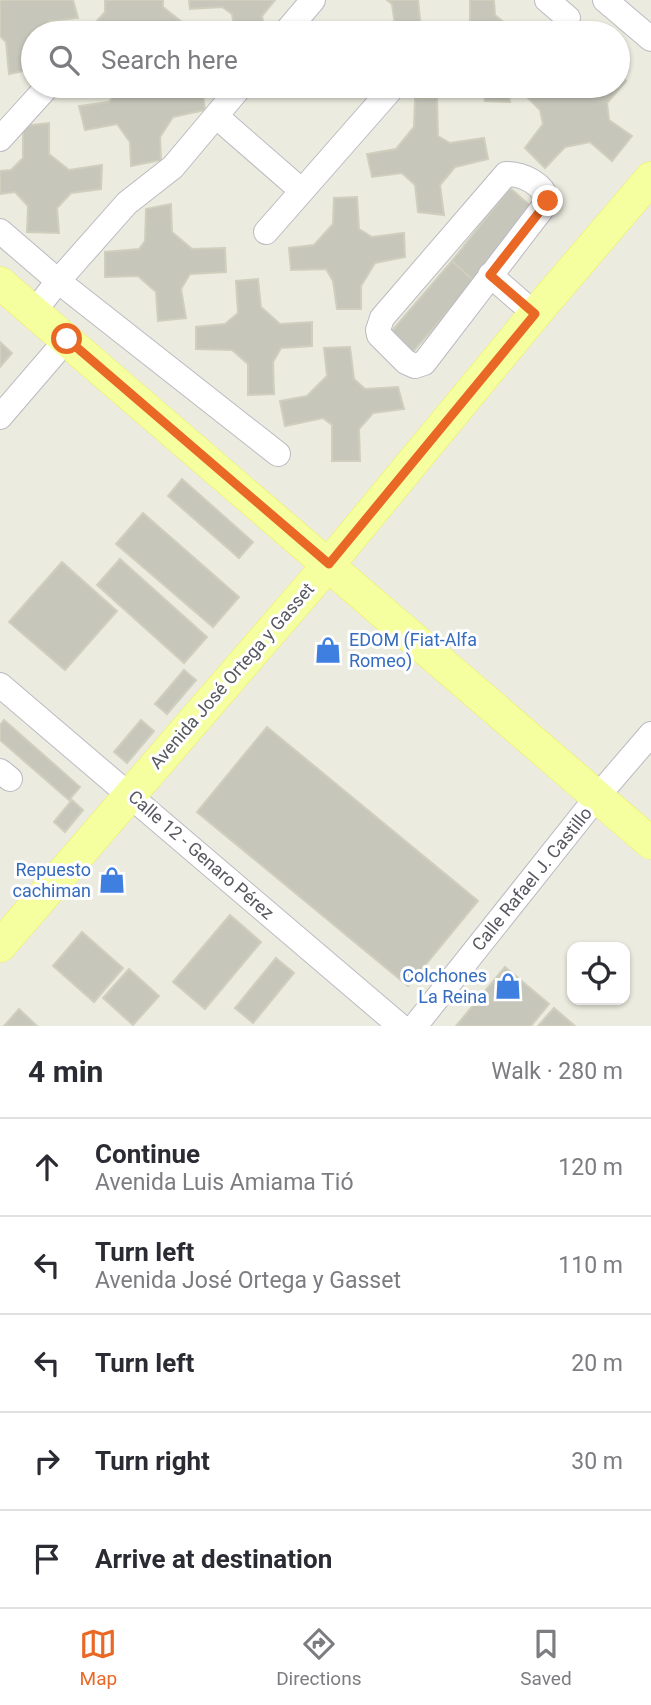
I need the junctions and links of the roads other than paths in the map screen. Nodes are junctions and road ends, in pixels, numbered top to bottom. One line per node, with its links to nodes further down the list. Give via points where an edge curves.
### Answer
1 (313, 0): 5 (street)
2 (547, 0): 4 (street)
3 (604, 0): 6 (street)
4 (568, 18)
5 (295, 21)
6 (629, 21)
7 (630, 22): 8 (street)
8 (651, 39)
9 (37, 98): 13 (street)
10 (231, 98): 12 (street)
11 (383, 98): 15 (street)
12 (216, 116): 15 (street); 19 (street, via 173,167 127,203)
13 (0, 139)
14 (651, 178): 22 (main road, Avenida José Ortega y Gasset)
15 (302, 191): 17 (street)
16 (0, 231): 19 (street)
17 (266, 232)
18 (490, 275): 18 (street, via 548,201 545,190 520,174 506,174 382,318 379,335 405,362 415,366 424,362); 22 (street)
19 (58, 281): 21 (street); 25 (street)
20 (0, 283): 21 (main road)
21 (34, 312): 23 (main road)
22 (535, 314): 26 (main road, Avenida José Ortega y Gasset)
23 (67, 339): 24 (street); 26 (main road)
24 (0, 417)
25 (278, 454)
26 (329, 564): 29 (main road, Avenida José Ortega y Gasset); 30 (main road)
27 (0, 685): 29 (street, Calle 12 - Genaro Pérez)
28 (651, 734): 30 (street, Calle Rafael J. Castillo)
29 (130, 794): 32 (main road, Avenida José Ortega y Gasset); 33 (street, Calle 12 - Genaro Pérez)
30 (597, 797): 31 (main road); 34 (street, Calle Rafael J. Castillo)
31 (651, 843)
32 (0, 946)
33 (400, 1026)
34 (415, 1026)

